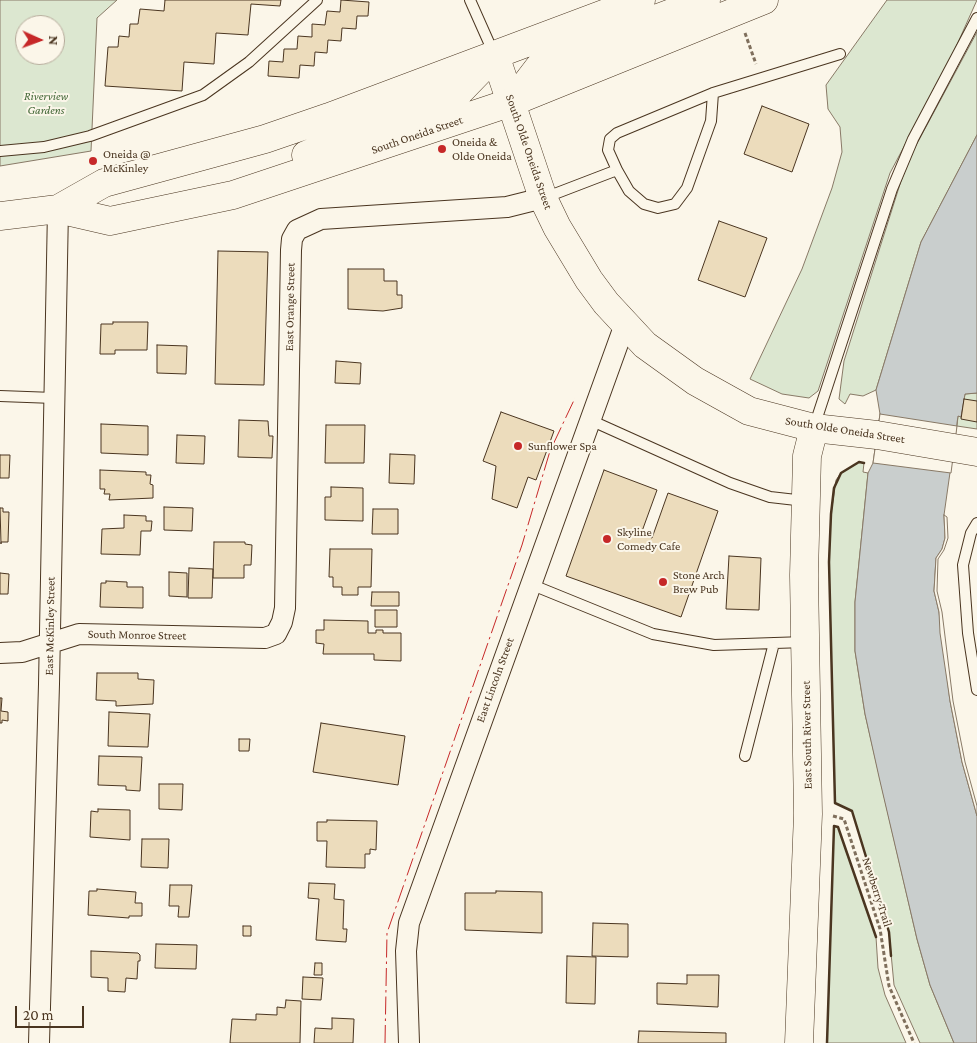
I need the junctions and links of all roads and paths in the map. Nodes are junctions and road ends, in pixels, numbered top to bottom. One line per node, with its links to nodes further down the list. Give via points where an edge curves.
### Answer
1 (317, 0): 13 (lane, via 249,62 203,95 90,136)
2 (470, 0): 9 (lane)
3 (642, 0): 9 (main road, South Oneida Street)
4 (706, 0): 12 (main road, via 597,41 539,67)
5 (764, 0): 12 (main road, South Oneida Street)
6 (977, 18): 23 (lane, via 913,138 892,189)
7 (743, 27): 10 (path)
8 (840, 54): 10 (lane)
9 (495, 55): 12 (main road, South Olde Oneida Street); 15 (main road, via 459,92 308,153); 17 (main road, South Oneida Street, via 265,139 104,183)
10 (761, 78): 11 (lane)
11 (713, 94): 14 (lane, via 617,133 610,139 608,150); 14 (lane, via 711,121 687,188 675,204 658,208 644,204 630,191)
12 (512, 102): 15 (main road, South Oneida Street); 16 (main road, South Olde Oneida Street)
13 (0, 152)
14 (617, 170): 16 (lane)
15 (258, 188): 17 (main road, South Oneida Street, via 110,221)
16 (543, 198): 19 (main road, South Olde Oneida Street, via 572,255); 28 (street, East Orange Street, via 507,207 320,219 296,230 291,250 285,608)
17 (58, 209): 18 (main road, South Oneida Street); 21 (street, East McKinley Street)
18 (0, 216)
19 (625, 324): 22 (street, East Lincoln Street); 23 (main road, South Olde Oneida Street, via 645,345 721,397 749,411)
20 (0, 396): 21 (lane)
21 (54, 398): 30 (street, East McKinley Street)
22 (590, 420): 25 (lane, via 730,483 770,497); 27 (street, East Lincoln Street)
23 (814, 428): 24 (main road, South Olde Oneida Street); 25 (main road, East South River Street, via 807,456)
24 (966, 450)
25 (806, 501): 29 (main road, East South River Street)
26 (977, 523): 33 (lane, via 971,533 963,566 968,633)
27 (530, 584): 31 (lane, via 653,634 714,645); 37 (street, East Lincoln Street, via 409,922 406,951)
28 (276, 634): 30 (street, South Monroe Street, via 265,638 79,634)
29 (806, 642): 31 (lane); 38 (main road, East South River Street, via 808,814)
30 (50, 643): 32 (street, South Monroe Street, via 22,652); 36 (street, East McKinley Street)
31 (774, 643): 34 (lane)
32 (0, 654)
33 (977, 690)
34 (745, 756)
35 (828, 815): 39 (path, Newberry Trail, via 844,818 880,929 889,986)
36 (39, 1043)
37 (409, 1043)
38 (799, 1043)
39 (914, 1043)

